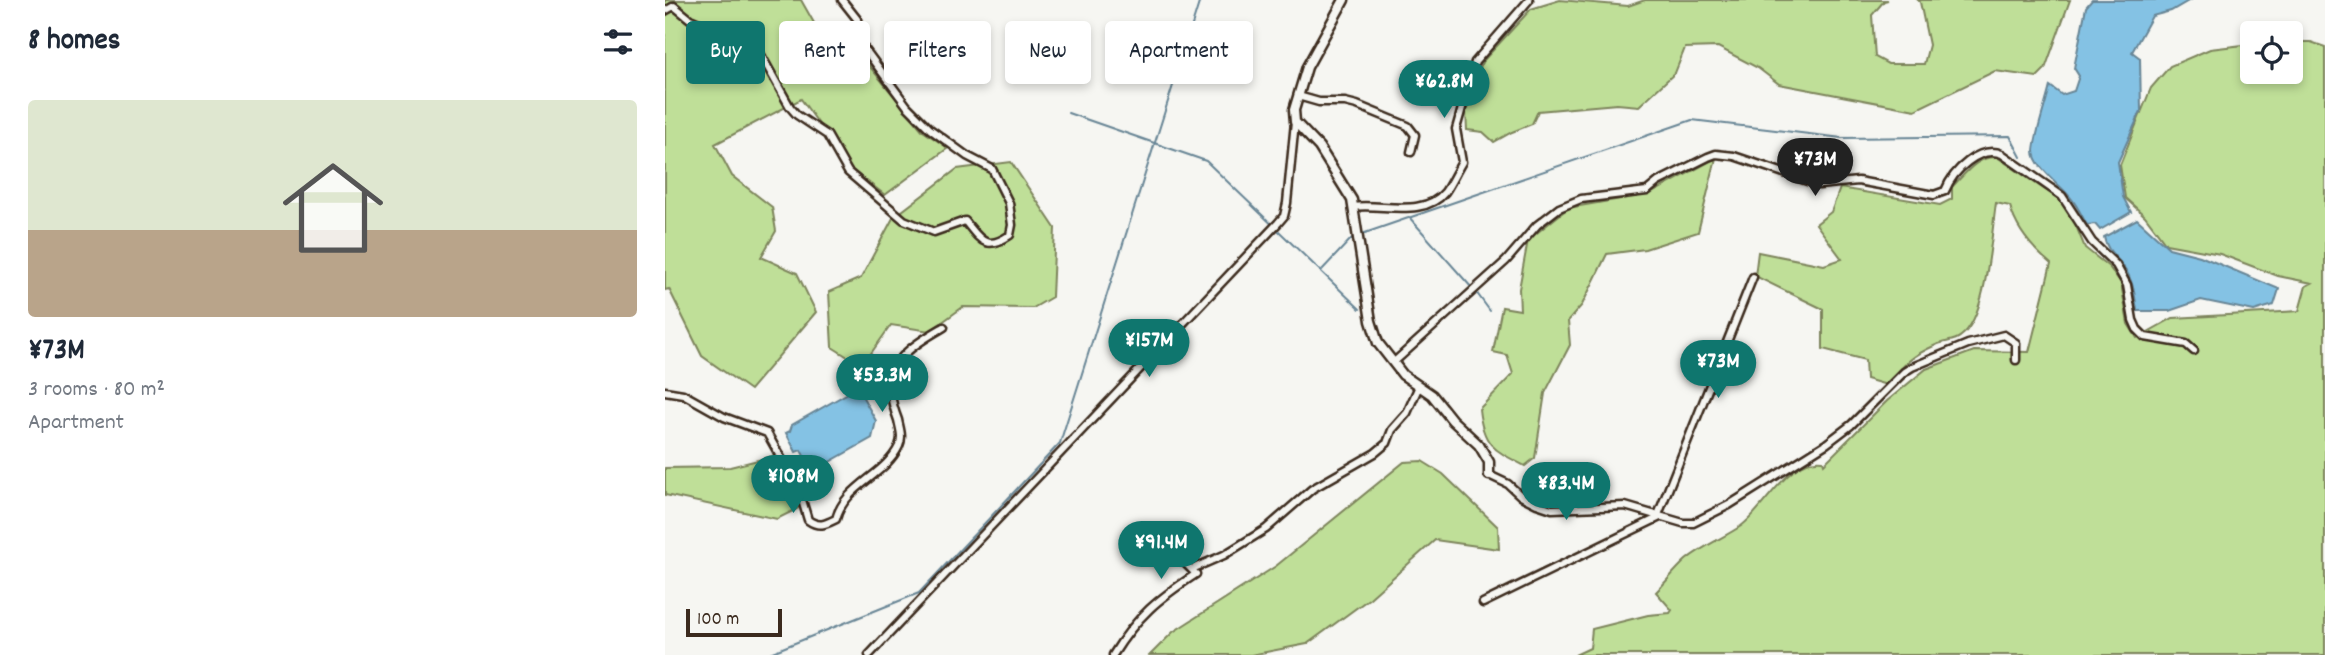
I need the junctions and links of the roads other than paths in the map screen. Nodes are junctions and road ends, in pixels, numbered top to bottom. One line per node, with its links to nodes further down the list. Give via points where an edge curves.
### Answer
1 (842, 0): 4 (street, via 856,19 861,44 907,106 939,136 992,169 1009,203 1010,235 985,243 965,221 934,232 904,220 848,172 827,135 797,116 758,48 690,19 674,6)
2 (1344, 0): 5 (street, via 1310,58)
3 (1529, 0): 8 (street, via 1475,62 1456,129 1462,162 1444,192 1414,208)
4 (665, 12)
5 (1298, 96): 6 (street); 7 (street, via 1357,104 1408,126 1415,135)
6 (1295, 122): 8 (street, via 1319,147 1349,192); 21 (street, via 1287,203 1278,223)
7 (1411, 152)
8 (1353, 207): 13 (street, via 1373,332)
9 (1753, 277): 17 (street)
10 (944, 327): 15 (street, via 905,351 891,377 902,438 899,448 888,464 853,492 836,519 824,525 808,520 799,490 767,433 724,417 684,394)
11 (2194, 351): 13 (street, via 2186,344 2151,338 2137,329 2127,285 2116,265 2092,242 2062,196 2002,154 1985,152 1965,165 1945,191 1934,195 1858,181 1819,185 1716,154 1647,191 1581,199 1559,208)
12 (2016, 360): 17 (street, via 2015,344 2004,335 1912,367 1826,444 1728,505 1693,523)
13 (1393, 363): 14 (street)
14 (1419, 386): 16 (street, via 1479,444 1489,462); 19 (street, via 1407,413 1375,453 1312,489 1266,529)
15 (665, 391)
16 (1489, 475): 17 (street, via 1537,505 1552,509 1611,505)
17 (1660, 516): 20 (street)
18 (1182, 560): 19 (street)
19 (1192, 569): 22 (street, via 1196,574 1162,596 1128,631)
20 (1483, 603)
21 (869, 655)
22 (1113, 655)

